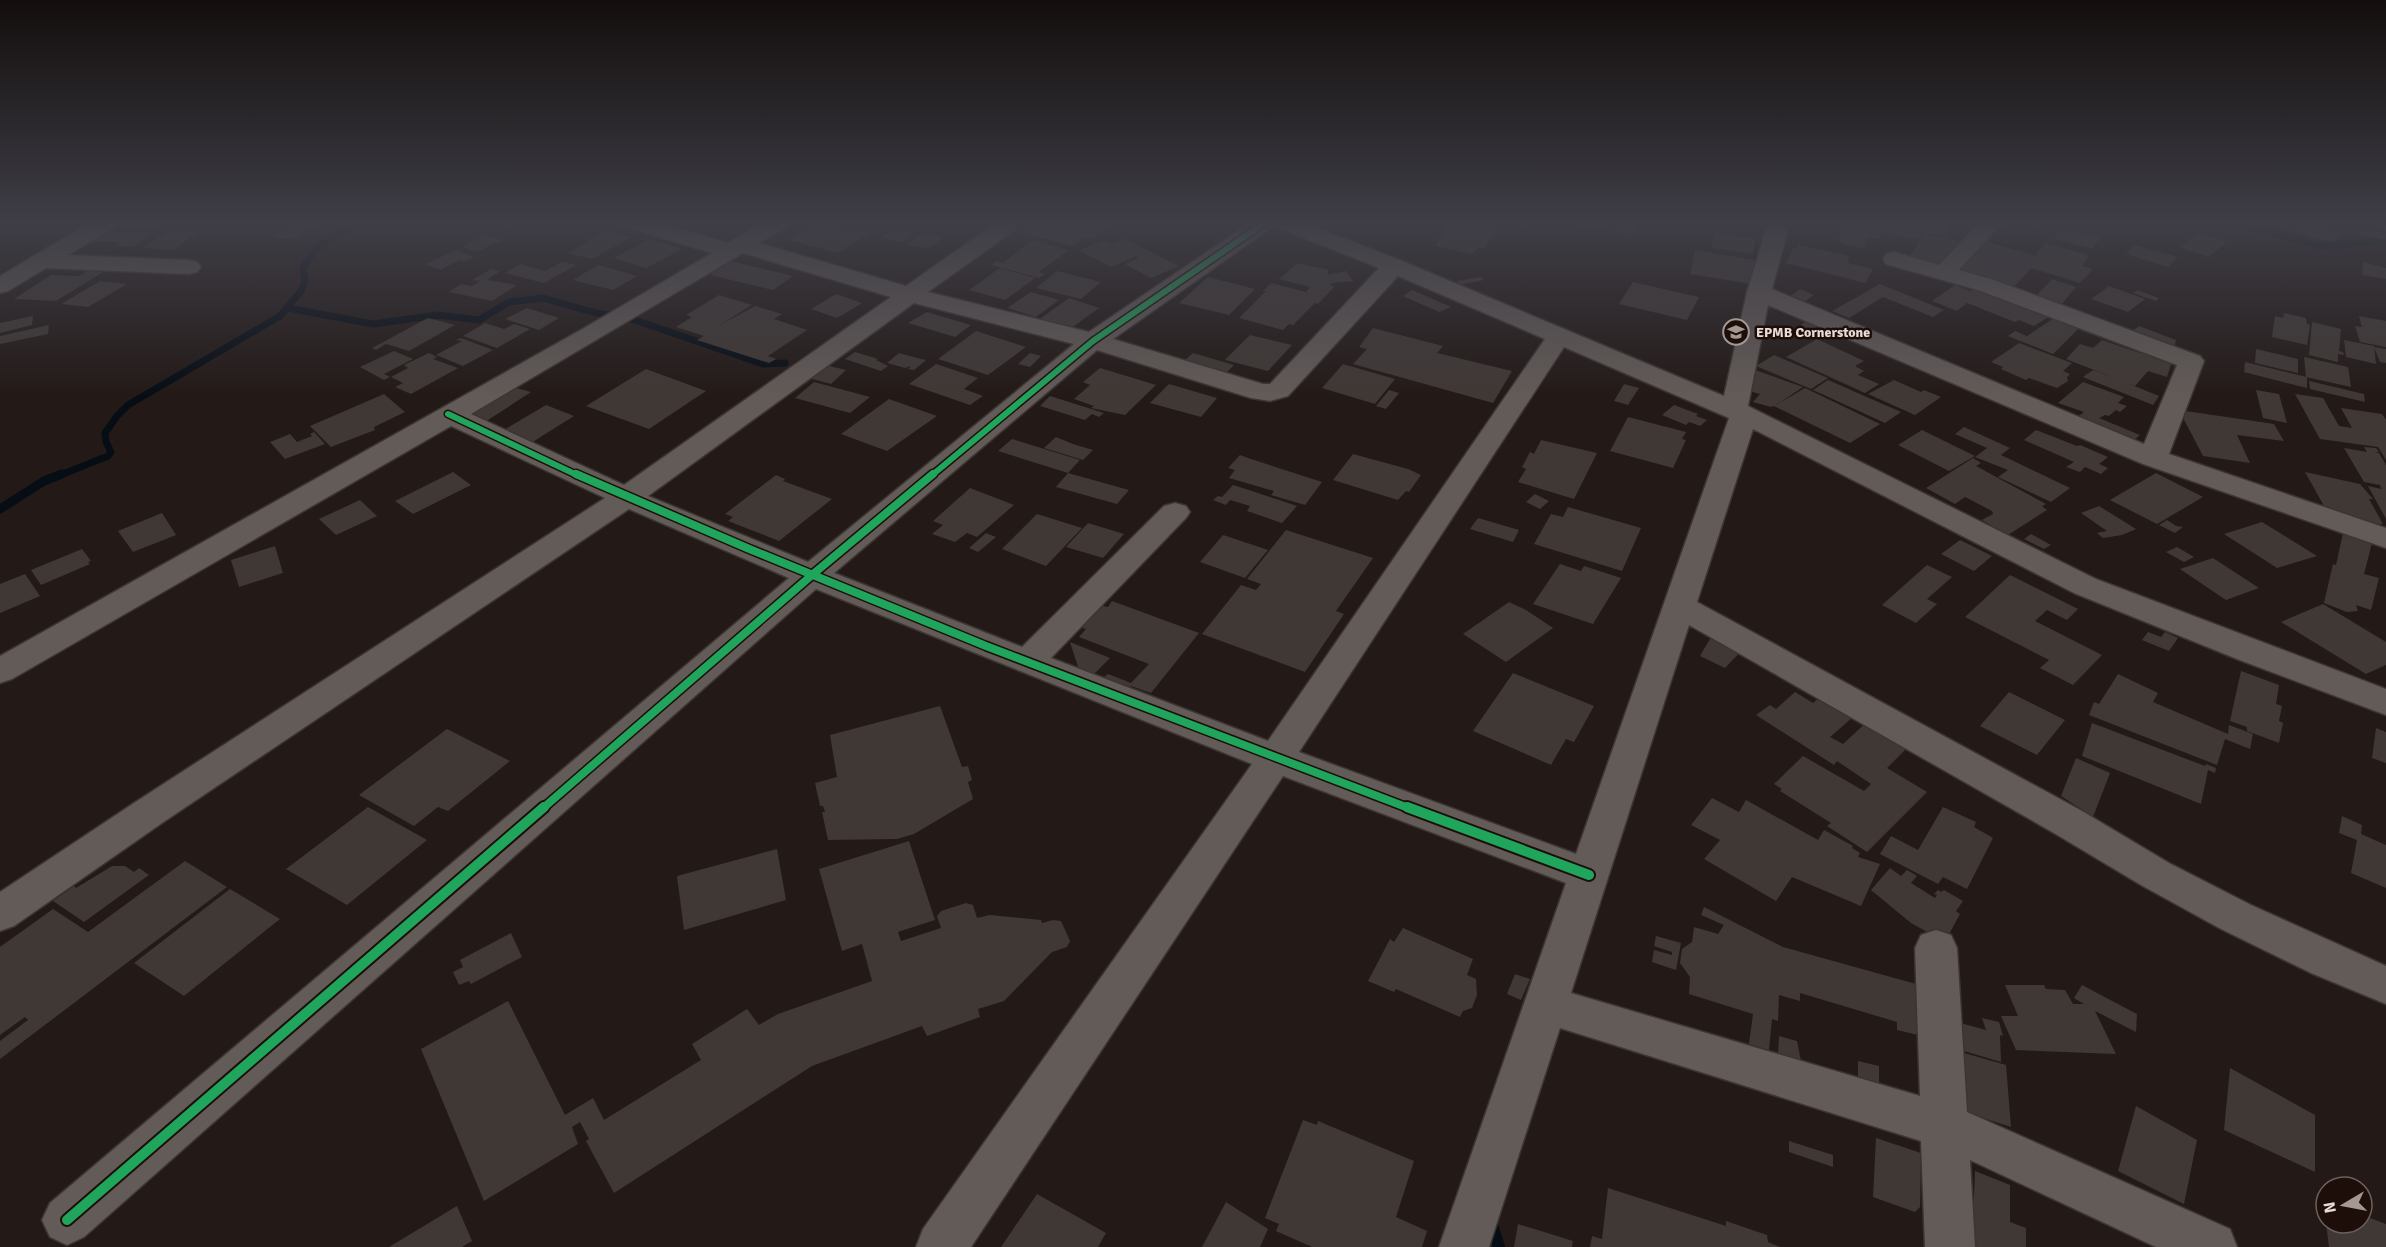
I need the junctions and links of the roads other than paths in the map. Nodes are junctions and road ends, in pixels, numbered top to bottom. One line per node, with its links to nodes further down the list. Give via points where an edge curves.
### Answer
1 (683, 280): 14 (street)
2 (856, 280): 10 (street)
3 (931, 280): 10 (street)
4 (1182, 280): 12 (street)
5 (1381, 280): 12 (street, via 1279,390 1270,393)
6 (1427, 280): 11 (street)
7 (1762, 280): 9 (street)
8 (1970, 280): 15 (street, via 2191,361)
9 (1759, 292): 13 (street); 15 (street)
10 (911, 295): 12 (street); 16 (street)
11 (1559, 336): 13 (street); 24 (street)
12 (1094, 341): 19 (street)
13 (1738, 412): 20 (street); 23 (street, via 2085,586)
14 (448, 414): 16 (street); 22 (street)
15 (2153, 458): 18 (street)
16 (627, 497): 19 (street); 26 (street)
17 (1175, 512): 21 (street)
18 (2386, 538)
19 (812, 575): 21 (street); 31 (street)
20 (1680, 606): 25 (street); 28 (street, via 2155,874 2236,917)
21 (1028, 661): 24 (street)
22 (0, 671)
23 (2386, 702)
24 (1275, 759): 25 (street); 32 (street)
25 (1589, 875): 29 (street)
26 (0, 914)
27 (1936, 948): 30 (street)
28 (2386, 985)
29 (1546, 1005): 30 (street); 33 (street)
30 (1946, 1126): 34 (street); 35 (street)
31 (67, 1220)
32 (941, 1247)
33 (1464, 1247)
34 (1950, 1247)
35 (2212, 1247)

